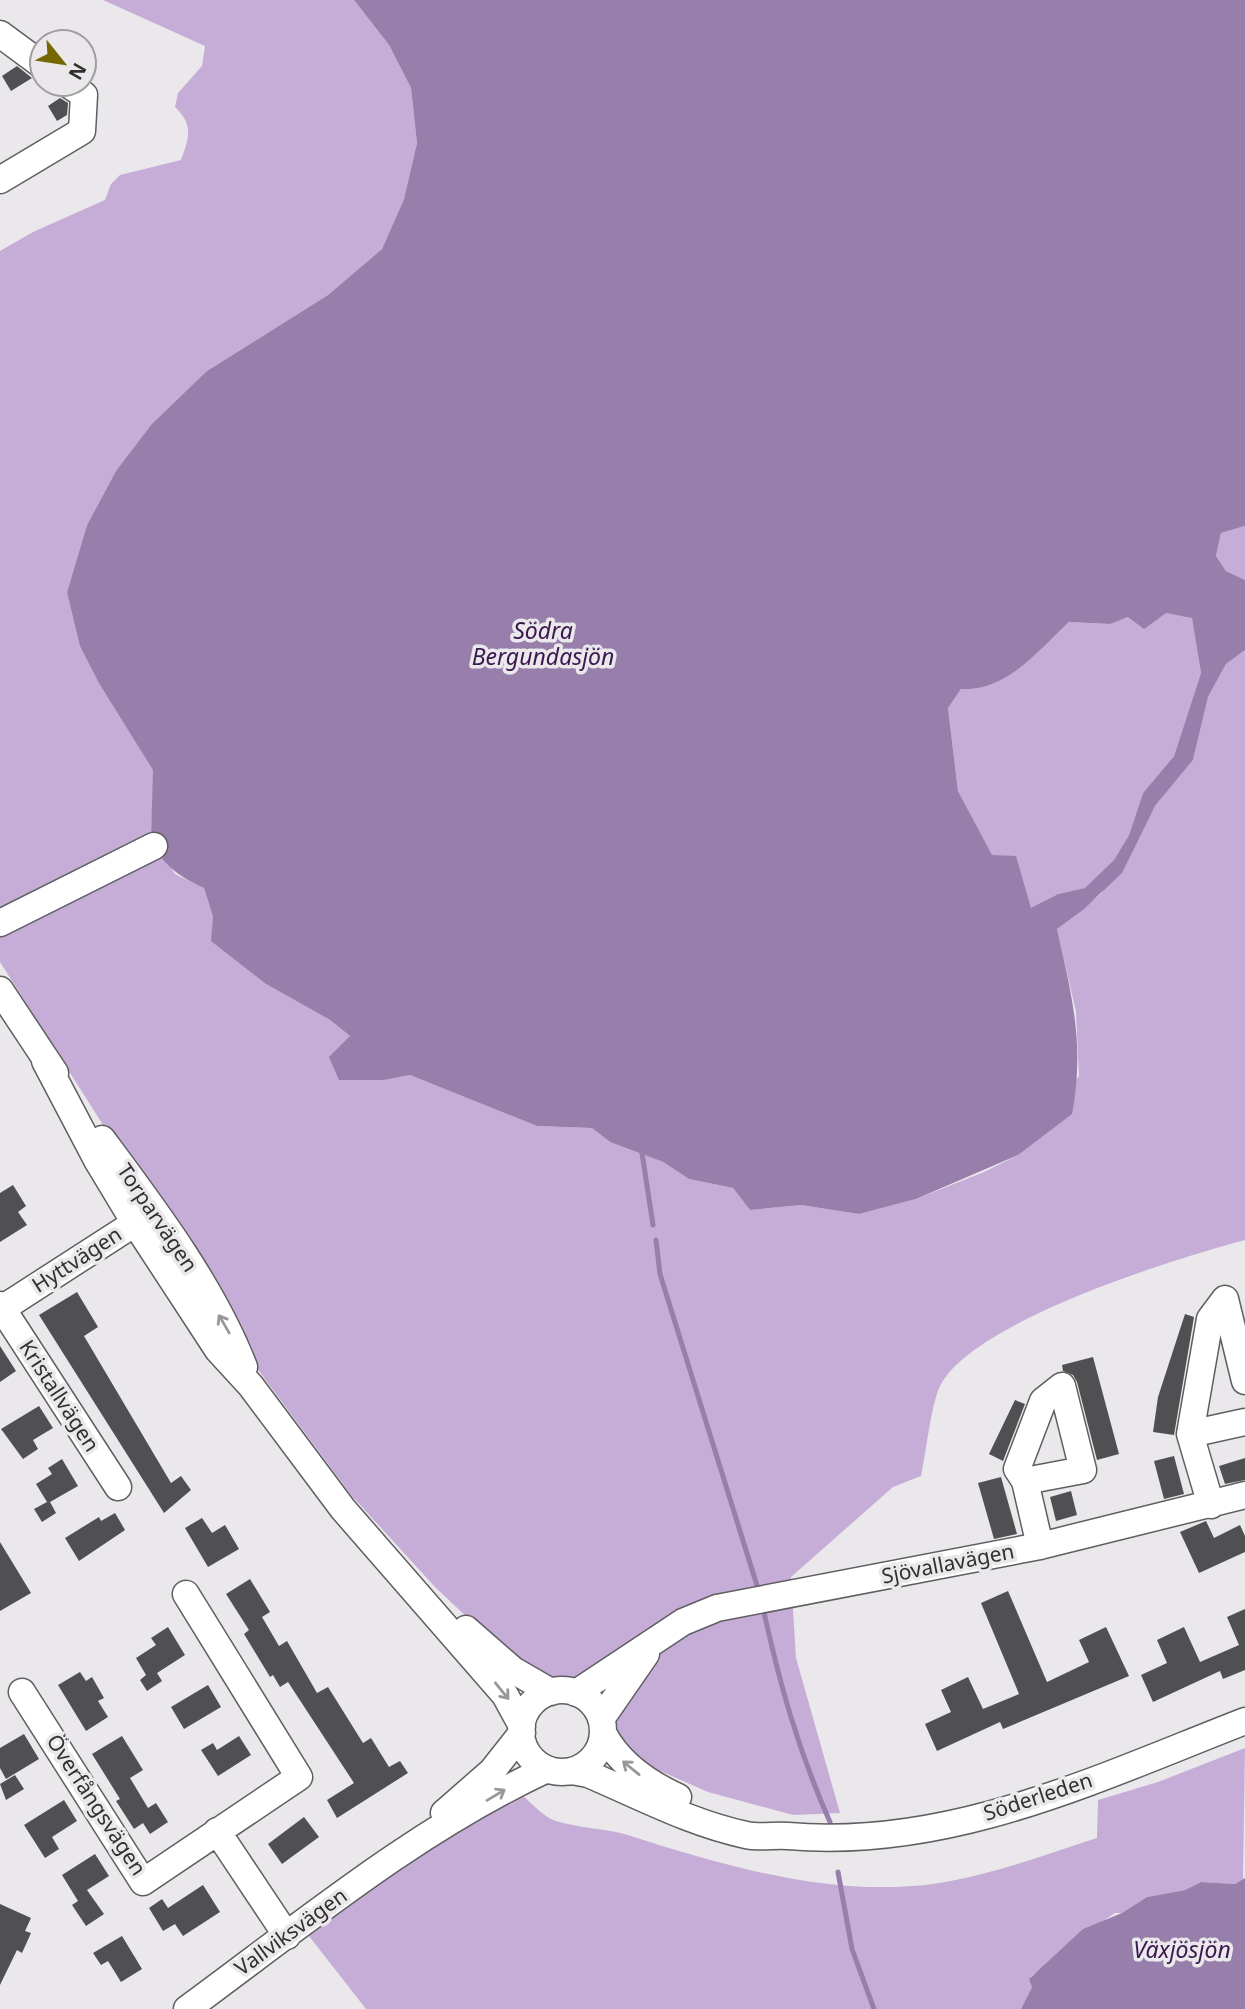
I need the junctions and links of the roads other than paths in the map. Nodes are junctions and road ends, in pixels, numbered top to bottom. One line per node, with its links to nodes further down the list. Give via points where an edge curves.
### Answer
1 (0, 34): 2 (street)
2 (28, 55)
3 (83, 98): 4 (street, via 82,131)
4 (0, 180)
5 (154, 846): 6 (street)
6 (0, 923)
7 (0, 990): 8 (street, Torparvägen, via 45,1061 97,1160)
8 (144, 1217): 9 (street, Hyttvägen); 18 (street, Torparvägen, via 218,1350)
9 (1, 1307): 14 (street, Kristallvägen)
10 (1245, 1381): 12 (street, via 1226,1299 1210,1320)
11 (1245, 1422): 12 (street)
12 (1190, 1434): 16 (street)
13 (1025, 1481): 17 (street)
14 (118, 1487)
15 (1245, 1495): 16 (street, Sjövallavägen)
16 (1211, 1505): 17 (street, Sjövallavägen)
17 (1040, 1546): 20 (street, Sjövallavägen, via 718,1608 683,1622)
18 (376, 1548): 22 (street, Torparvägen, via 503,1661); 25 (street, Torparvägen, one-way to 25, via 505,1695)
19 (186, 1594): 27 (street, Överfångsvägen, via 299,1777)
20 (656, 1641): 22 (street, Sjövallavägen); 24 (street, Sjövallavägen)
21 (22, 1692): 27 (street, Överfångsvägen, via 143,1882)
22 (564, 1692): 24 (street, via 589,1701); 25 (street, via 532,1704)
23 (1245, 1721): 28 (street, Söderleden, via 1012,1810 913,1832 824,1839)
24 (602, 1726): 26 (street, via 594,1757); 28 (street, Söderleden, one-way to 24, via 662,1789 613,1752)
25 (522, 1730): 26 (street, via 529,1755); 29 (street, Vallviksvägen, via 492,1771)
26 (559, 1770): 28 (street, Söderleden, via 588,1774 707,1825 754,1836); 29 (street, Vallviksvägen, one-way to 26, via 517,1783)
27 (217, 1831): 30 (street)
28 (781, 1836)
29 (396, 1856): 30 (street, Vallviksvägen)
30 (287, 1936): 31 (street, Vallviksvägen)
31 (187, 2009)

